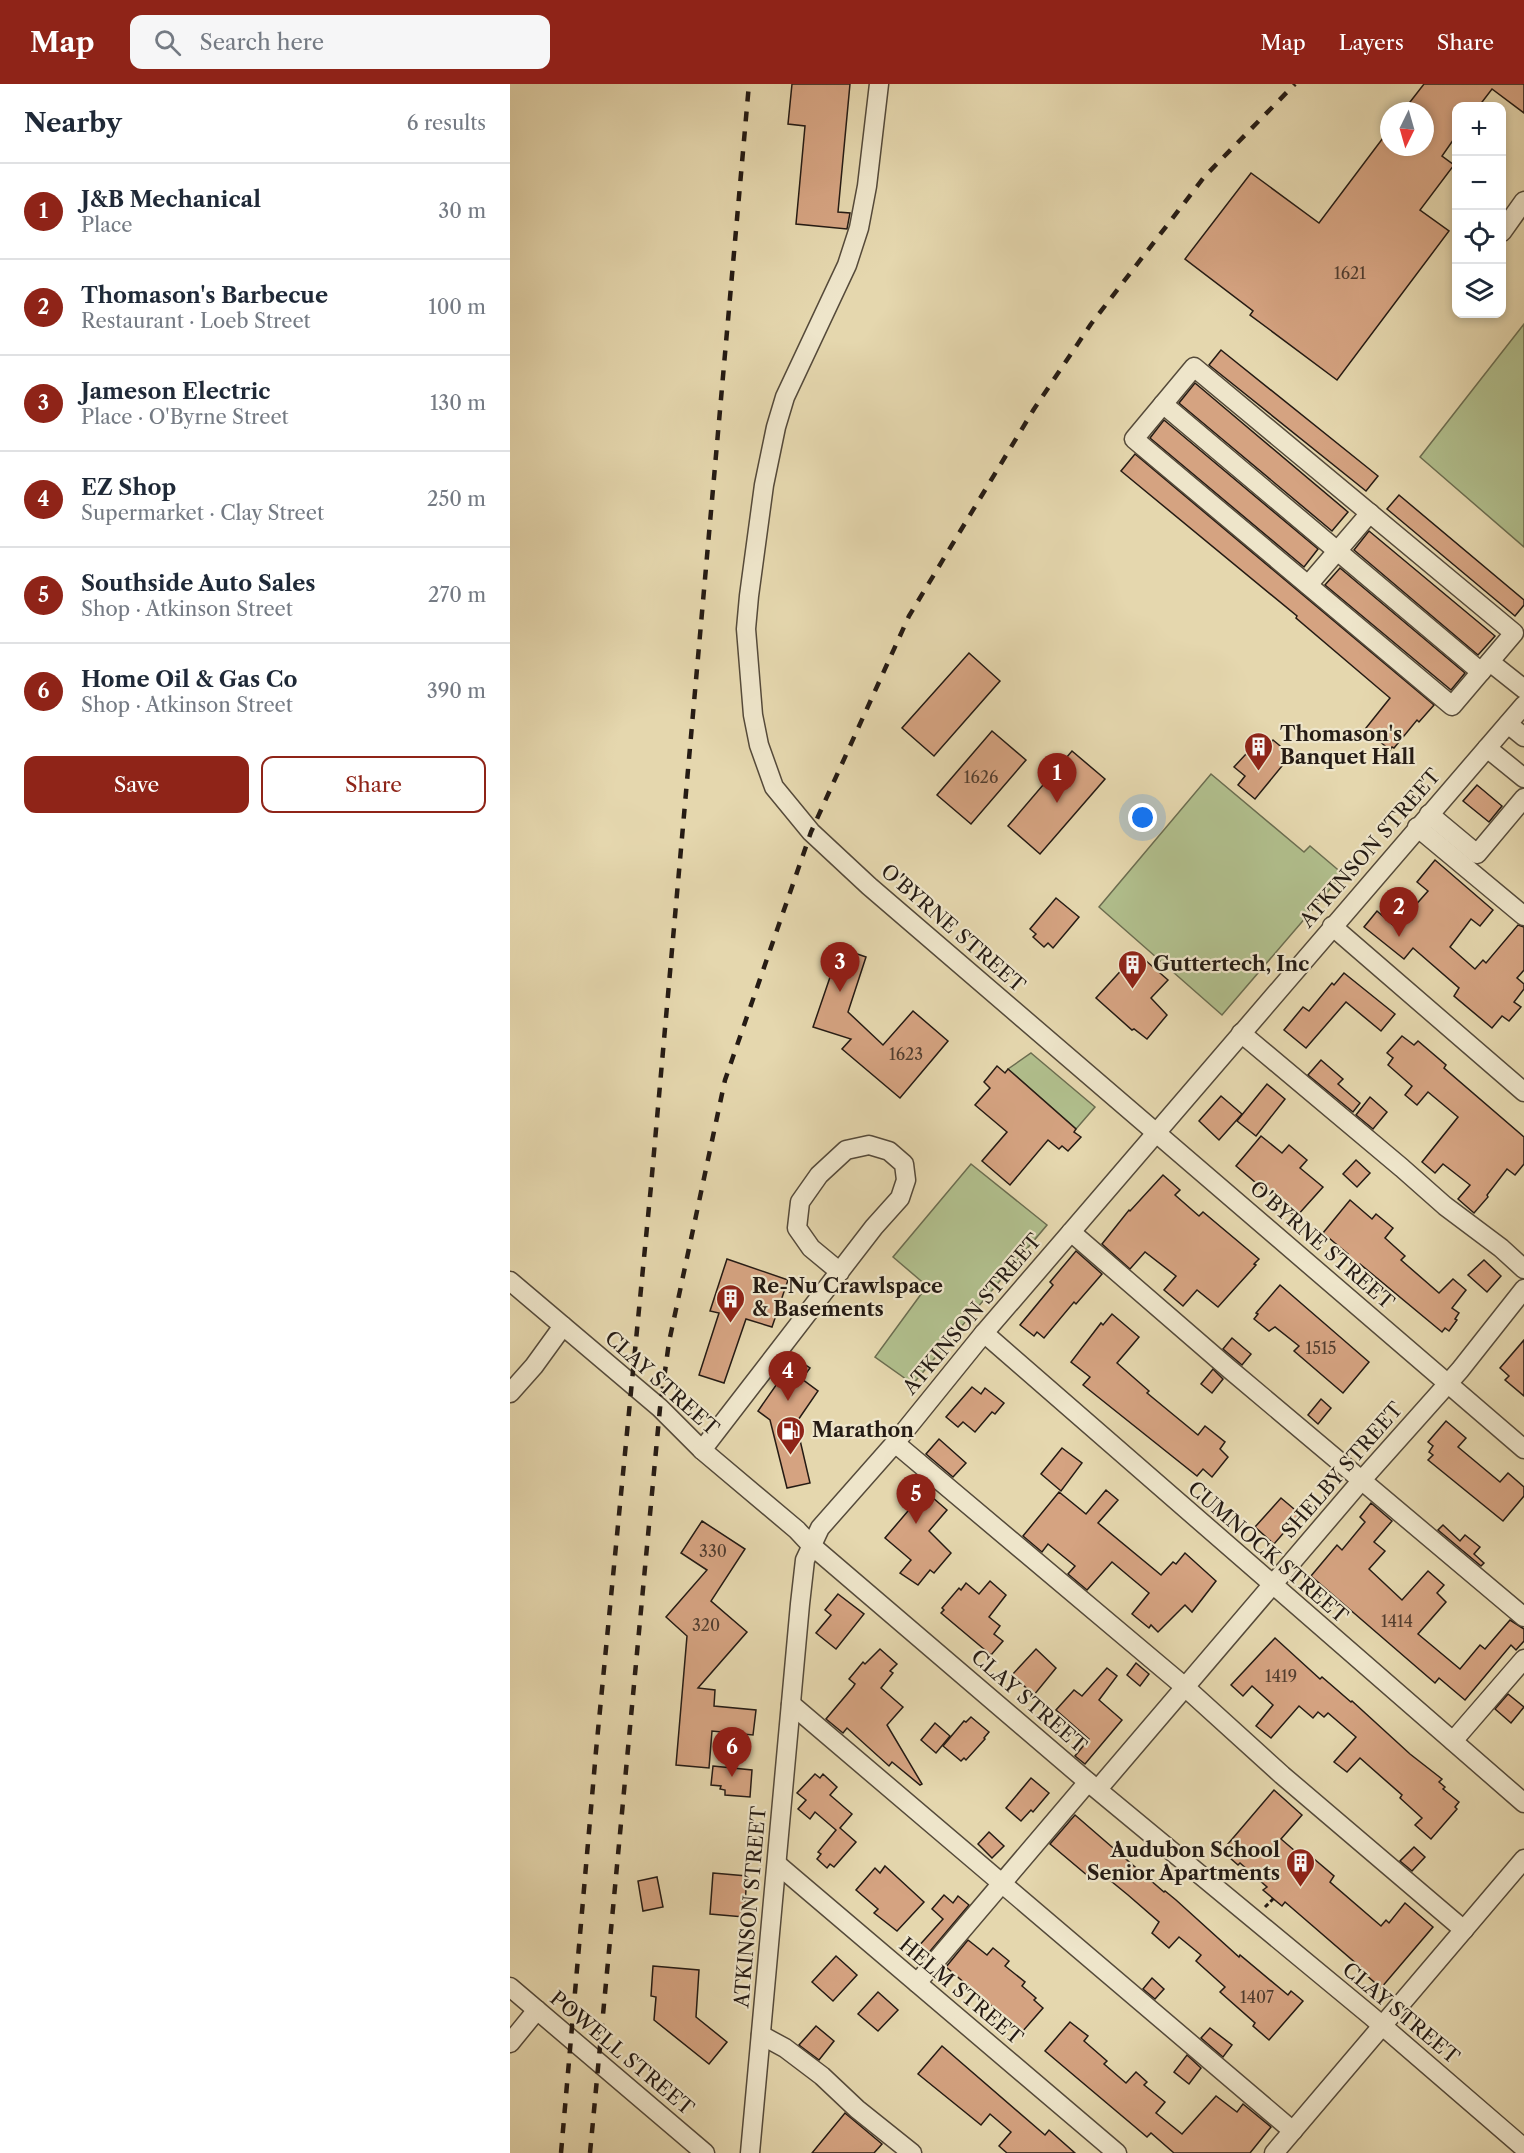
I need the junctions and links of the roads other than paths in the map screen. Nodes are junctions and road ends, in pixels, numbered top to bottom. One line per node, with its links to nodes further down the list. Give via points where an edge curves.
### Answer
1 (879, 84): 21 (street, O'BYRNE STREET, via 859,228 847,265 785,397 764,485 746,629 759,745 774,787 796,816 869,886)
2 (1524, 201): 3 (street)
3 (1506, 226)
4 (1163, 404): 5 (street, via 1194,367); 6 (street); 7 (street, via 1134,439)
5 (1370, 513): 6 (street); 8 (street, via 1514,633)
6 (1338, 551): 7 (street); 8 (street)
7 (1308, 585): 8 (street, via 1452,706)
8 (1486, 667): 9 (street)
9 (1524, 689)
10 (1524, 705): 11 (street, ATKINSON STREET)
11 (1508, 724): 12 (street); 13 (street, ATKINSON STREET)
12 (1524, 737)
13 (1487, 748): 14 (street); 16 (street, ATKINSON STREET)
14 (1524, 778)
15 (1524, 798): 16 (street, via 1477,854)
16 (1423, 820): 17 (street); 18 (street, ATKINSON STREET)
17 (1524, 916)
18 (1332, 926): 19 (street, ATKINSON STREET); 20 (street)
19 (1241, 1033): 21 (street, ATKINSON STREET); 23 (street)
20 (1524, 1092)
21 (1155, 1132): 22 (street, ATKINSON STREET); 29 (street, O'BYRNE STREET)
22 (1071, 1232): 28 (street, ATKINSON STREET); 34 (street)
23 (1524, 1269)
24 (840, 1272): 24 (street, via 900,1198 906,1180 904,1164 889,1151 869,1145 846,1150 819,1175 800,1202 796,1228); 33 (street)
25 (510, 1281): 27 (street, CLAY STREET)
26 (1524, 1289): 29 (street, SHELBY STREET)
27 (563, 1326): 30 (street); 33 (street, CLAY STREET, via 660,1408)
28 (984, 1333): 31 (street, ATKINSON STREET); 36 (street, CUMNOCK STREET)
29 (1448, 1384): 32 (street, O'BYRNE STREET); 34 (street, SHELBY STREET)
30 (510, 1393)
31 (895, 1443): 35 (street, ATKINSON STREET, via 820,1528); 39 (street)
32 (1524, 1449)
33 (702, 1450): 35 (street, CLAY STREET)
34 (1361, 1480): 36 (street, SHELBY STREET); 37 (street)
35 (811, 1545): 40 (street, ATKINSON STREET, via 805,1560); 42 (street, CLAY STREET)
36 (1272, 1585): 39 (street, SHELBY STREET); 41 (street, CUMNOCK STREET)
37 (1524, 1617)
38 (1524, 1659): 41 (street)
39 (1185, 1687): 42 (street, SHELBY STREET); 47 (street)
40 (791, 1704): 45 (street, ATKINSON STREET); 46 (street)
41 (1453, 1741): 43 (street, CUMNOCK STREET)
42 (1093, 1785): 46 (street, SHELBY STREET); 51 (street, CLAY STREET)
43 (1524, 1803)
44 (1524, 1859): 47 (street)
45 (777, 1864): 48 (street, HELM STREET); 52 (street, ATKINSON STREET)
46 (1002, 1884): 48 (street, SHELBY STREET); 54 (street)
47 (1464, 1930): 51 (street)
48 (917, 1983): 56 (street, HELM STREET)
49 (510, 1987): 50 (street, POWELL STREET)
50 (537, 2010): 53 (street); 57 (street, POWELL STREET)
51 (1382, 2026): 54 (street); 55 (street, CLAY STREET)
52 (761, 2035): 58 (street, ATKINSON STREET); 59 (street, via 822,2076)
53 (510, 2043)
54 (1293, 2131): 60 (street)
55 (1524, 2148)
56 (1115, 2152)
57 (705, 2153)
58 (750, 2153)
59 (912, 2153)
60 (1274, 2153)

